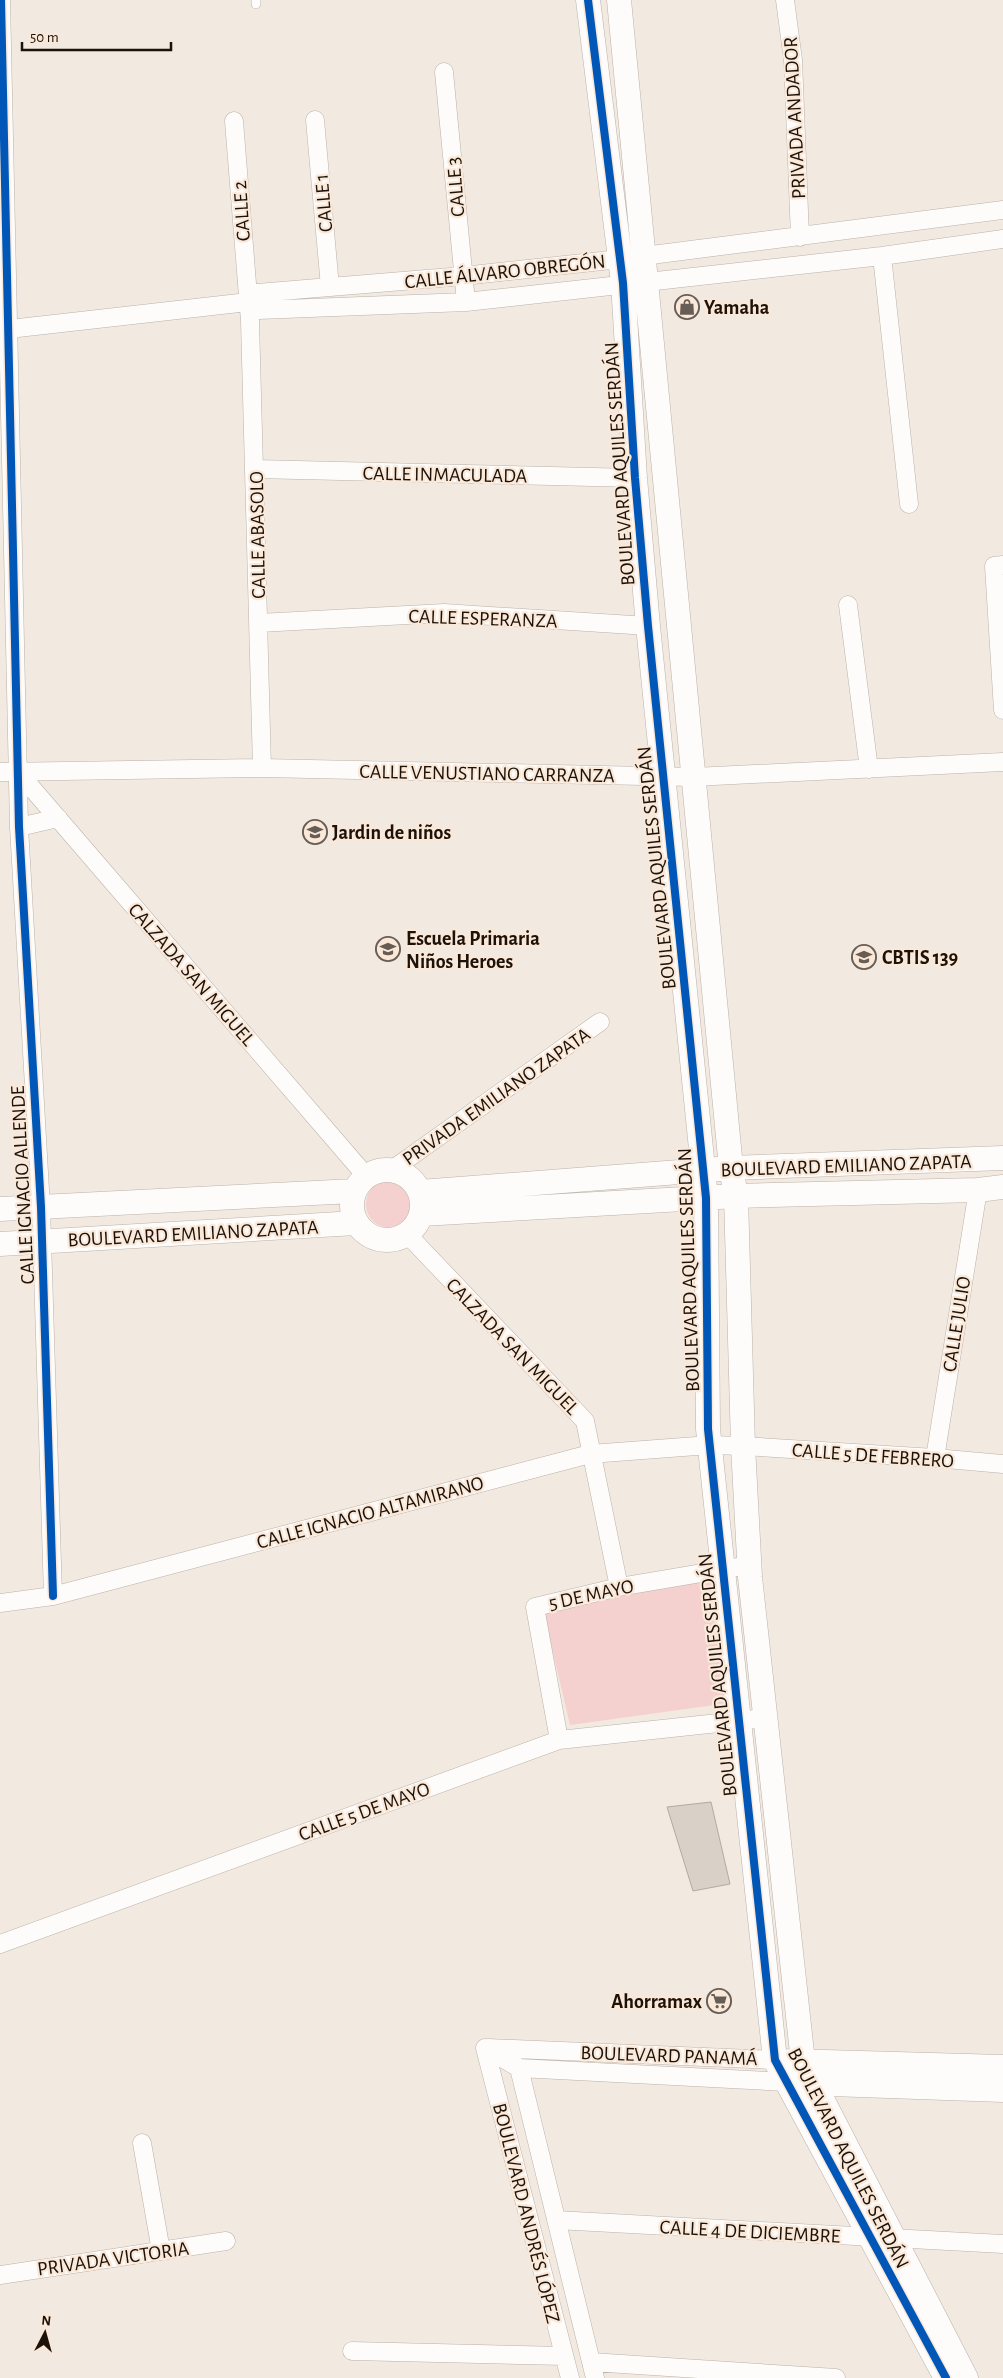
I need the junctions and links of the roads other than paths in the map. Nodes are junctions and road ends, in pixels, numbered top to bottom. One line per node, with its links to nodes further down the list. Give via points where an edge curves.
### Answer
1 (1, 0): 20 (street, CALLE IGNACIO ALLENDE)
2 (588, 0): 13 (street, BOULEVARD AQUILES SERDÁN)
3 (619, 0): 11 (street, BOULEVARD AQUILES SERDÁN)
4 (785, 0): 9 (street, PRIVADA ANDADOR, via 793,60)
5 (444, 72): 14 (street, CALLE 3)
6 (315, 120): 17 (street, CALLE 1)
7 (234, 121): 18 (street, CALLE 2)
8 (1003, 210): 9 (street, CALLE ÁLVARO OBREGÓN)
9 (800, 237): 11 (street, CALLE ÁLVARO OBREGÓN)
10 (1003, 239): 12 (street, CALLE ÁLVARO OBREGÓN)
11 (644, 256): 13 (street, CALLE ÁLVARO OBREGÓN); 15 (street, BOULEVARD AQUILES SERDÁN)
12 (882, 256): 15 (street, CALLE ÁLVARO OBREGÓN); 23 (street)
13 (620, 259): 14 (street, CALLE ÁLVARO OBREGÓN); 16 (street, BOULEVARD AQUILES SERDÁN)
14 (463, 276): 17 (street, CALLE ÁLVARO OBREGÓN); 19 (street, CALLE 3)
15 (647, 282): 16 (street, CALLE ÁLVARO OBREGÓN); 35 (street, BOULEVARD AQUILES SERDÁN)
16 (623, 283): 19 (street, CALLE ÁLVARO OBREGÓN); 22 (street, BOULEVARD AQUILES SERDÁN)
17 (330, 287): 18 (street, CALLE ÁLVARO OBREGÓN, via 257,293)
18 (248, 302): 19 (street, CALLE ÁLVARO OBREGÓN, via 258,310); 20 (street, CALLE ÁLVARO OBREGÓN); 21 (street, CALLE ABASOLO)
19 (466, 302)
20 (5, 330): 33 (street, CALLE IGNACIO ALLENDE)
21 (255, 469): 22 (street, CALLE INMACULADA); 26 (street, CALLE ABASOLO)
22 (635, 478): 27 (street, BOULEVARD AQUILES SERDÁN)
23 (909, 504)
24 (1003, 565): 28 (street, via 994,566)
25 (848, 604): 31 (street)
26 (259, 623): 27 (street, CALLE ESPERANZA, via 444,613); 30 (street, CALLE ABASOLO)
27 (648, 626): 34 (street, BOULEVARD AQUILES SERDÁN)
28 (1003, 710)
29 (1003, 762): 31 (street, CALLE VENUSTIANO CARRANZA)
30 (262, 768): 33 (street, CALLE VENUSTIANO CARRANZA); 34 (street, CALLE VENUSTIANO CARRANZA)
31 (869, 769): 35 (street, CALLE VENUSTIANO CARRANZA)
32 (0, 772): 33 (street, CALLE VENUSTIANO CARRANZA)
33 (18, 772): 36 (street, CALZADA SAN MIGUEL); 37 (street, CALLE IGNACIO ALLENDE)
34 (663, 777): 35 (street, CALLE VENUSTIANO CARRANZA); 42 (street, BOULEVARD AQUILES SERDÁN)
35 (694, 777): 40 (street, BOULEVARD AQUILES SERDÁN)
36 (58, 818): 37 (street); 43 (street, CALZADA SAN MIGUEL)
37 (19, 827): 49 (street, CALLE IGNACIO ALLENDE)
38 (600, 1022): 41 (street, PRIVADA EMILIANO ZAPATA)
39 (1003, 1158): 40 (street, BOULEVARD EMILIANO ZAPATA)
40 (731, 1168): 42 (street, BOULEVARD EMILIANO ZAPATA); 46 (street, BOULEVARD AQUILES SERDÁN)
41 (393, 1169): 43 (street, via 379,1170); 48 (street, via 414,1182)
42 (704, 1171): 47 (street, BOULEVARD AQUILES SERDÁN); 48 (street, BOULEVARD EMILIANO ZAPATA)
43 (360, 1183): 49 (street, BOULEVARD EMILIANO ZAPATA); 51 (street, via 351,1202)
44 (1003, 1187): 45 (street, BOULEVARD EMILIANO ZAPATA)
45 (978, 1190): 46 (street, BOULEVARD EMILIANO ZAPATA); 58 (street, CALLE JULIO)
46 (736, 1196): 47 (street, BOULEVARD EMILIANO ZAPATA); 56 (street, BOULEVARD AQUILES SERDÁN)
47 (706, 1198): 48 (street, BOULEVARD EMILIANO ZAPATA); 55 (street, BOULEVARD AQUILES SERDÁN)
48 (421, 1203): 52 (street, via 416,1225)
49 (41, 1207): 50 (street, BOULEVARD EMILIANO ZAPATA); 53 (street, CALLE IGNACIO ALLENDE)
50 (0, 1209)
51 (356, 1223): 52 (street, via 366,1234 379,1239 394,1240); 53 (street, BOULEVARD EMILIANO ZAPATA)
52 (407, 1234): 57 (street, CALZADA SAN MIGUEL, via 585,1421)
53 (42, 1242): 54 (street, BOULEVARD EMILIANO ZAPATA); 63 (street, CALLE IGNACIO ALLENDE)
54 (0, 1244)
55 (710, 1445): 56 (street, CALLE IGNACIO ALTAMIRANO); 57 (street, CALLE IGNACIO ALTAMIRANO); 61 (street, BOULEVARD AQUILES SERDÁN)
56 (743, 1446): 58 (street, CALLE 5 DE FEBRERO); 60 (street, BOULEVARD AQUILES SERDÁN)
57 (590, 1454): 62 (street, CALZADA SAN MIGUEL); 63 (street, CALLE IGNACIO ALTAMIRANO)
58 (935, 1458): 59 (street, CALLE 5 DE FEBRERO)
59 (1003, 1464)
60 (749, 1565): 61 (street, 5 DE MAYO); 65 (street, BOULEVARD AQUILES SERDÁN)
61 (723, 1569): 62 (street, 5 DE MAYO); 66 (street, BOULEVARD AQUILES SERDÁN)
62 (619, 1588): 67 (street, 5 DE MAYO, via 535,1607)
63 (53, 1596): 64 (street, CALLE IGNACIO ALTAMIRANO)
64 (0, 1603)
65 (766, 1718): 66 (street, CALLE 5 DE MAYO); 71 (street, BOULEVARD AQUILES SERDÁN)
66 (738, 1722): 67 (street, CALLE 5 DE MAYO); 70 (street, BOULEVARD AQUILES SERDÁN)
67 (559, 1740): 68 (street, CALLE 5 DE MAYO)
68 (0, 1944)
69 (485, 2048): 70 (street, BOULEVARD PANAMÁ); 73 (street); 86 (street, BOULEVARD ANDRÉS LÓPEZ)
70 (776, 2060): 71 (street, BOULEVARD PANAMÁ); 74 (street, BOULEVARD AQUILES SERDÁN)
71 (803, 2062): 72 (street, BOULEVARD PANAMÁ); 75 (street, BOULEVARD AQUILES SERDÁN)
72 (1003, 2067)
73 (519, 2068): 74 (street, BOULEVARD PANAMÁ); 78 (street, BOULEVARD ANDRÉS LÓPEZ)
74 (787, 2082): 75 (street, BOULEVARD PANAMÁ); 79 (street, BOULEVARD AQUILES SERDÁN)
75 (815, 2084): 76 (street, BOULEVARD PANAMÁ); 80 (street, BOULEVARD AQUILES SERDÁN)
76 (1003, 2090)
77 (142, 2143): 83 (street)
78 (556, 2220): 79 (street, CALLE 4 DE DICIEMBRE); 87 (street, BOULEVARD ANDRÉS LÓPEZ)
79 (872, 2237): 80 (street, CALLE 4 DE DICIEMBRE); 90 (street, BOULEVARD AQUILES SERDÁN)
80 (896, 2240): 82 (street, CALLE 4 DE DICIEMBRE); 91 (street, BOULEVARD AQUILES SERDÁN)
81 (226, 2241): 83 (street, PRIVADA VICTORIA)
82 (1003, 2244)
83 (161, 2251): 84 (street, PRIVADA VICTORIA)
84 (0, 2275)
85 (352, 2352): 86 (street)
86 (564, 2356): 88 (street, BOULEVARD ANDRÉS LÓPEZ)
87 (593, 2370): 89 (street)
88 (570, 2378)
89 (836, 2378)
90 (946, 2378)
91 (966, 2378)

